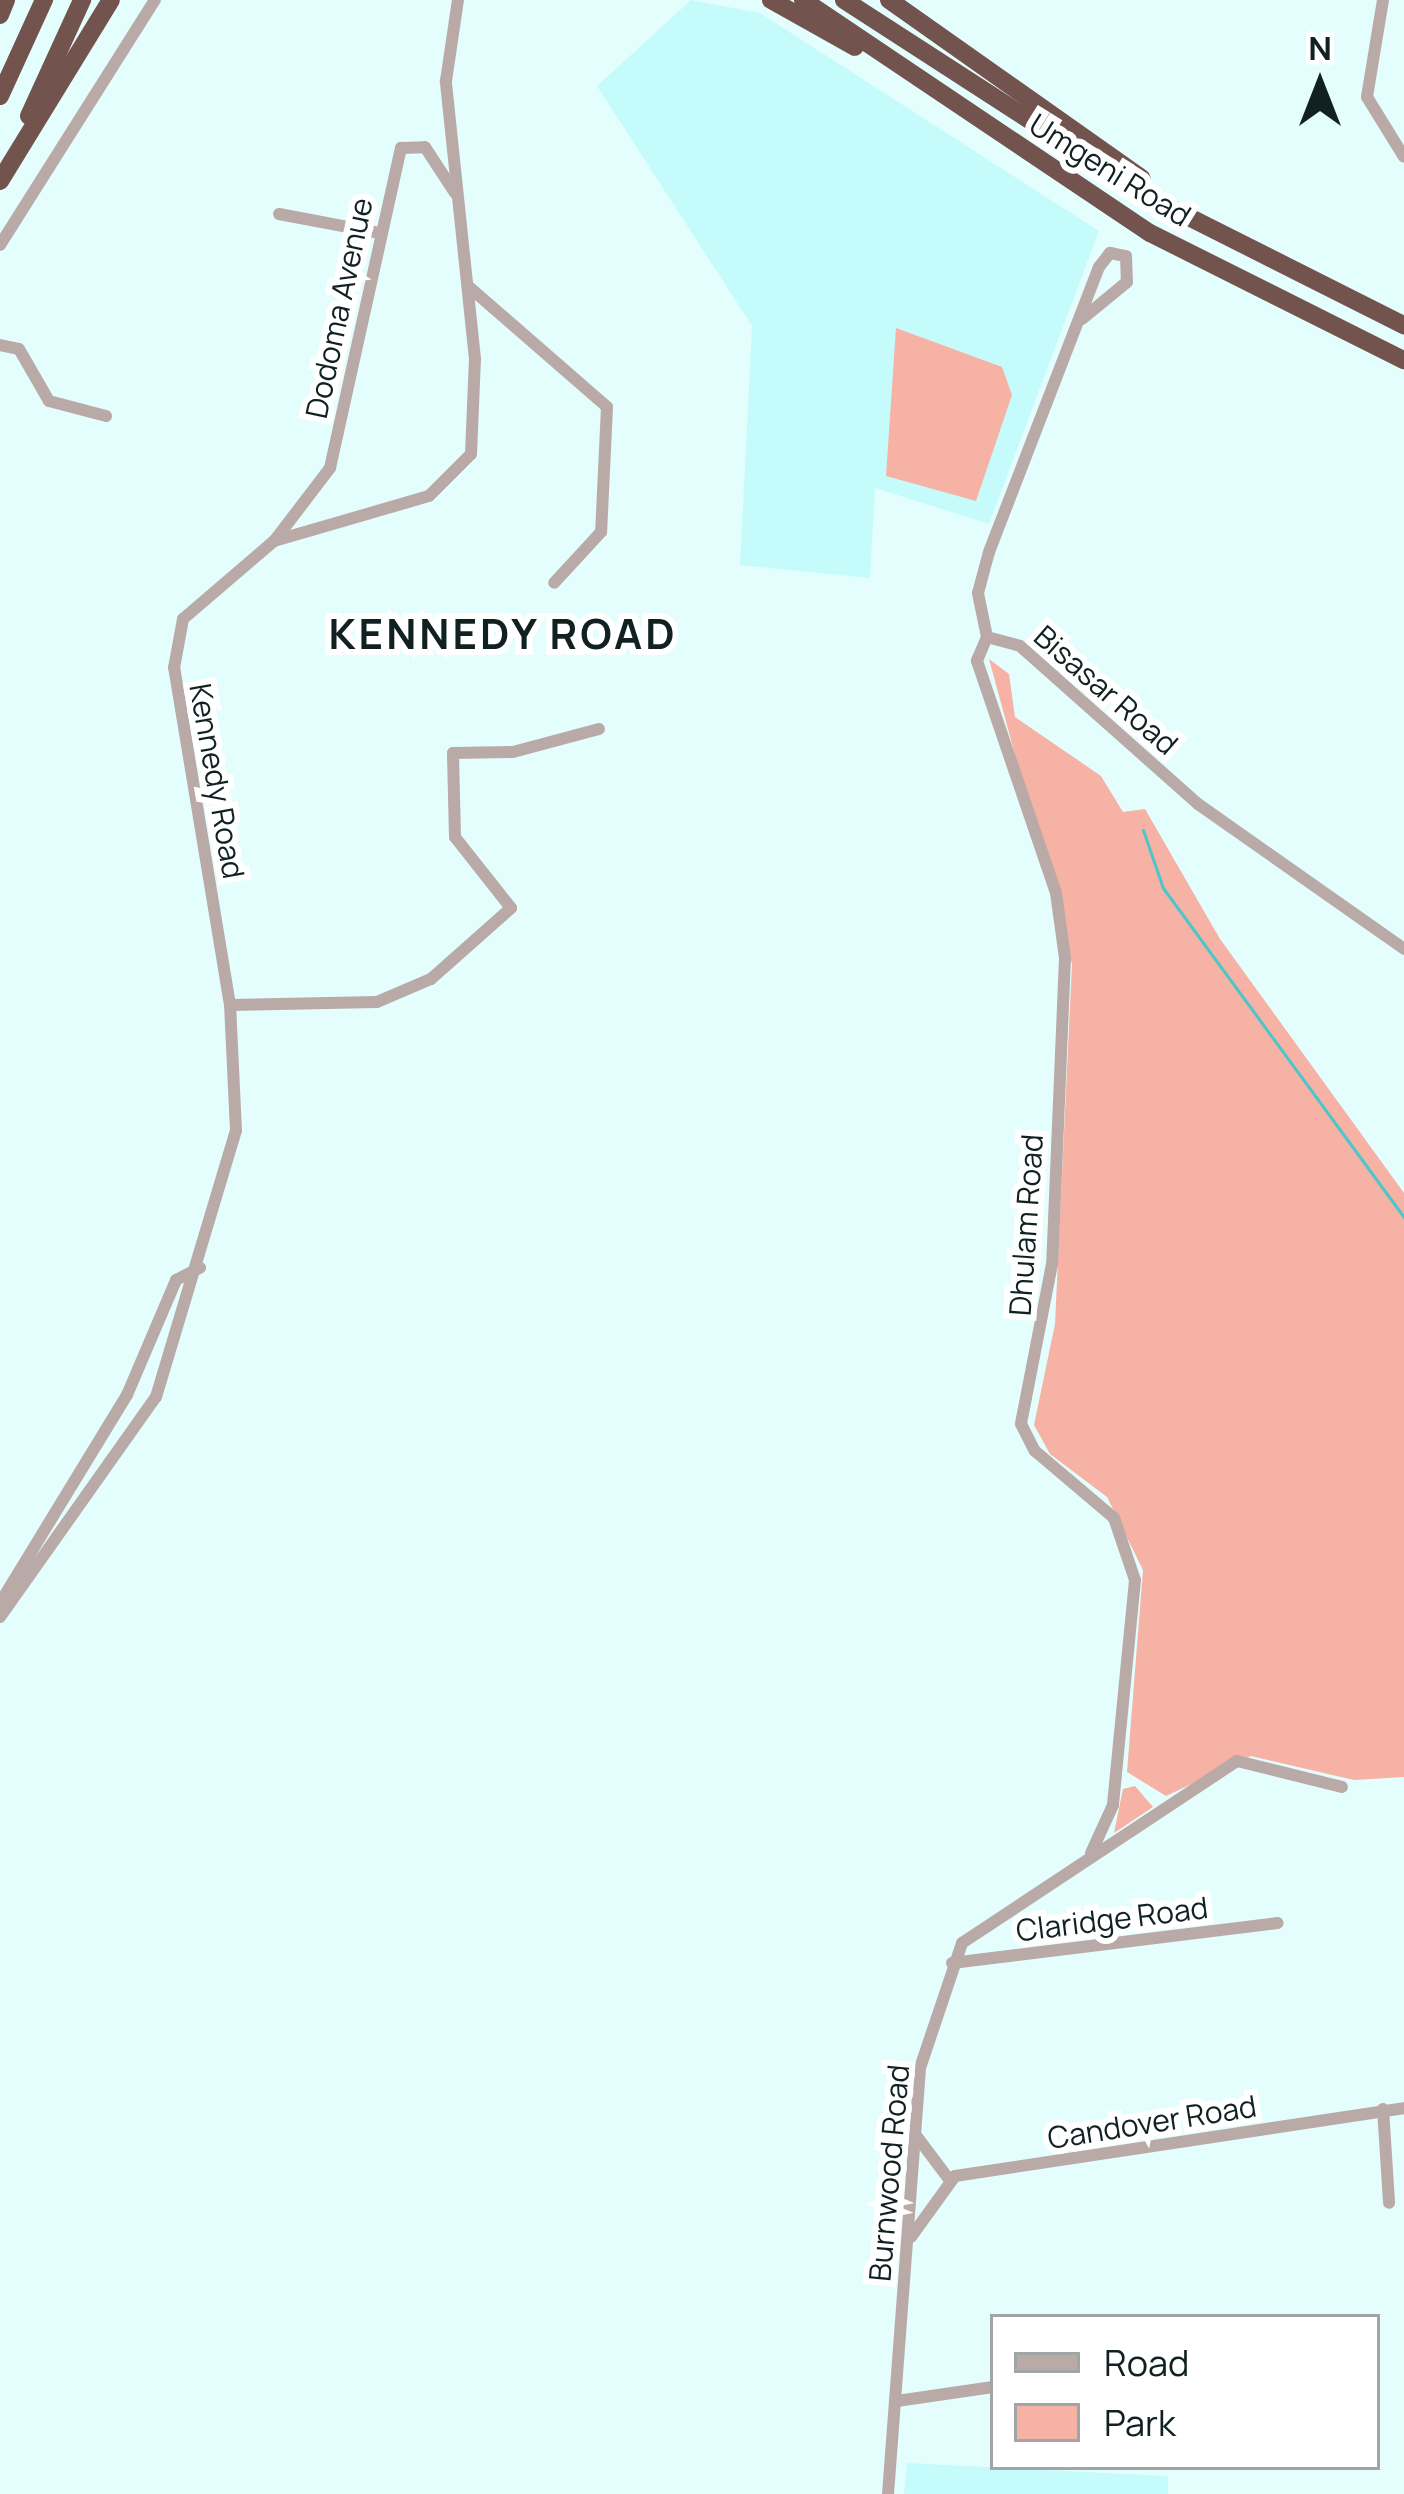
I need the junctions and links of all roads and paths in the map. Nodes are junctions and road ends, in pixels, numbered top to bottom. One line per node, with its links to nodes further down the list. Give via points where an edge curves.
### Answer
1 (6, 0): 13 (highway)
2 (44, 0): 16 (highway)
3 (82, 0): 18 (highway)
4 (111, 0): 15 (highway)
5 (121, 0): 15 (highway)
6 (155, 0): 22 (street)
7 (458, 0): 19 (street, Kennedy Road, via 446,81)
8 (771, 0): 14 (highway)
9 (802, 0): 14 (highway, Umgeni Road)
10 (844, 0): 23 (highway, Umgeni Road)
11 (890, 0): 23 (highway)
12 (1382, 0): 17 (street, via 1366,97)
13 (0, 15)
14 (888, 59): 28 (highway, Umgeni Road, via 1150,233)
15 (59, 87): 18 (highway)
16 (0, 96)
17 (1404, 157)
18 (0, 181)
19 (456, 194): 21 (street, Dodoma Avenue, via 425,147 405,145); 24 (street, Kennedy Road)
20 (279, 214): 21 (street)
21 (380, 233): 30 (street, Dodoma Avenue, via 330,468)
22 (0, 245)
23 (1249, 252): 26 (highway, Umgeni Road)
24 (468, 286): 30 (street, Kennedy Road, via 478,414 464,468 429,496); 31 (street, via 607,407 601,532)
25 (1082, 319): 25 (street, Bisasar Road, via 1105,257 1126,256 1127,282); 32 (street, Bisasar Road, via 980,580)
26 (1404, 325)
27 (0, 345): 29 (street, via 20,350 49,401)
28 (1404, 360)
29 (106, 416)
30 (274, 542): 35 (street, Kennedy Road, via 197,598 174,651)
31 (554, 583)
32 (987, 637): 34 (street, Bisasar Road, via 1020,646 1198,804); 40 (street, Dhulam Road, via 977,661 1050,874 1065,958 1052,1264 1021,1424 1035,1451 1114,1518 1135,1580 1113,1805)
33 (599, 728): 35 (street, via 513,752 453,753 455,837 511,908 431,979 377,1002)
34 (1404, 949)
35 (230, 1005): 36 (street, Kennedy Road, via 236,1131)
36 (200, 1268): 37 (street, via 176,1280 127,1395); 38 (street, Kennedy Road, via 141,1426)
37 (0, 1603)
38 (0, 1617)
39 (1342, 1787): 40 (street, Burnwood Road, via 1237,1761)
40 (1091, 1853): 42 (street, Burnwood Road, via 971,1931)
41 (1278, 1923): 42 (street, Claridge Road)
42 (952, 1964): 45 (street, Burnwood Road, via 920,2068)
43 (1404, 2108): 44 (street, Candover Road)
44 (1383, 2109): 46 (street, Candover Road); 47 (street)
45 (914, 2133): 46 (street); 48 (street, Burnwood Road)
46 (948, 2178): 48 (street)
47 (1389, 2203)
48 (907, 2243): 50 (street, Burnwood Road)
49 (990, 2387): 50 (street)
50 (897, 2401): 51 (street, Burnwood Road)
51 (888, 2494)

